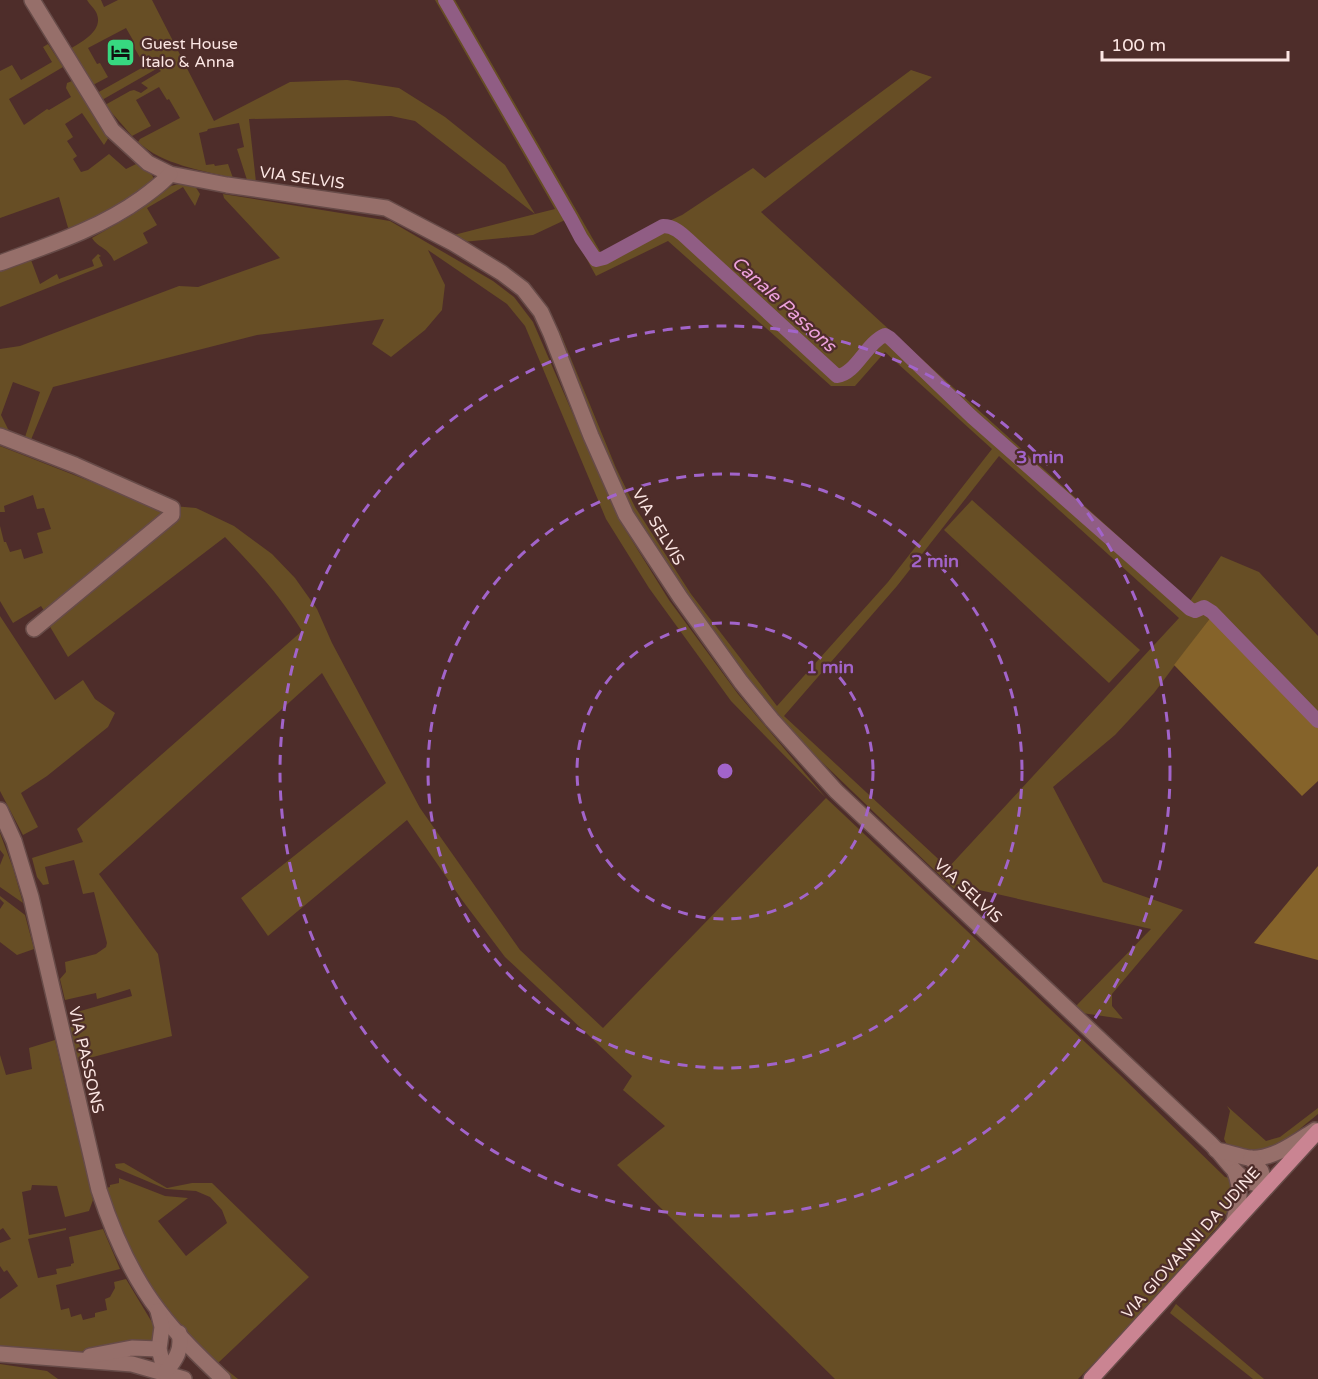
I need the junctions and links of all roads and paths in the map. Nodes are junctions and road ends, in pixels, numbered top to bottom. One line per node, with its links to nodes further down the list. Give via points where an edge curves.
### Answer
1 (32, 0): 2 (street, VIA SELVIS, via 112,130 148,163)
2 (170, 174): 3 (street, via 129,207 84,232); 8 (street, VIA SELVIS, via 386,208 453,243 523,289 541,312 626,515 741,682 836,790)
3 (0, 263)
4 (0, 436): 5 (street, via 172,508 172,515)
5 (34, 629)
6 (0, 810): 13 (street, VIA PASSONS, via 31,897 99,1190 113,1232)
7 (1318, 1130): 9 (street, VIA SELVIS, via 1284,1149); 11 (main road, VIA GIOVANNI DA UDINE)
8 (1216, 1149): 9 (street, VIA SELVIS); 10 (street, VIA SELVIS)
9 (1251, 1158): 11 (street)
10 (1235, 1172): 11 (street, VIA SELVIS, via 1245,1181); 12 (street, via 1240,1185)
11 (1266, 1187): 12 (main road, VIA GIOVANNI DA UDINE)
12 (1233, 1224): 21 (main road, VIA GIOVANNI DA UDINE)
13 (158, 1311): 14 (street, VIA PASSONS); 15 (street, VIA PASSONS, via 162,1327)
14 (178, 1333): 18 (street, via 181,1343 177,1357); 20 (street, VIA PASSONS)
15 (159, 1348): 17 (street, via 132,1348); 18 (street, VIA PASSONS)
16 (0, 1354): 17 (street)
17 (78, 1359): 18 (street, via 132,1364)
18 (165, 1373): 19 (street)
19 (184, 1379)
20 (223, 1379)
21 (1091, 1379)

